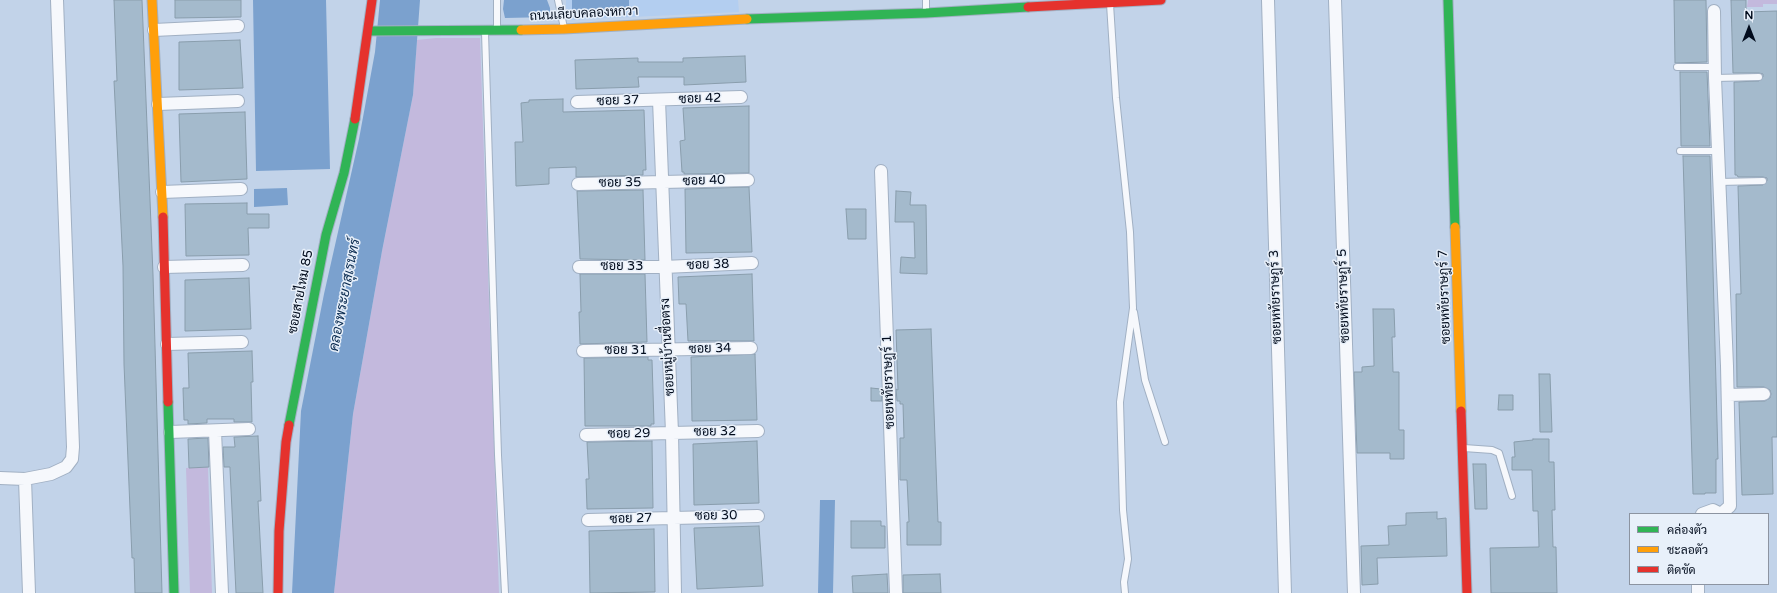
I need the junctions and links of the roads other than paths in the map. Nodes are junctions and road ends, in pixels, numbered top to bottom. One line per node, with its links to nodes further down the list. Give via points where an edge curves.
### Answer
1 (57, 0): 60 (street, via 74,447 72,459 66,466 51,474)
2 (152, 0): 16 (street)
3 (372, 0): 19 (street, ซอยสายไหม 85)
4 (497, 0): 18 (lane)
5 (558, 0): 15 (lane)
6 (926, 0): 13 (lane)
7 (1161, 0): 11 (street, ถนนเลียบคลองหกวา)
8 (1268, 0): 76 (street, ซอยหทัยราษฎร์ 3)
9 (1335, 0): 77 (street, ซอยหทัยราษฎร์ 5)
10 (1448, 0): 58 (street, ซอยหทัยราษฎร์ 7)
11 (1110, 3): 13 (street, ถนนเลียบคลองหกวา); 43 (lane)
12 (1714, 11): 21 (street)
13 (926, 13): 15 (street, ถนนเลียบคลองหกวา)
14 (238, 26): 16 (street)
15 (564, 29): 18 (street, ถนนเลียบคลองหกวา)
16 (154, 30): 27 (street)
17 (485, 30): 18 (street, ถนนเลียบคลองหกวา); 19 (street, ถนนเลียบคลองหกวา); 72 (lane, via 498,455)
18 (497, 30)
19 (373, 31): 71 (street, ซอยสายไหม 85, via 344,174 326,235 286,442 279,531)
20 (1677, 67): 21 (lane)
21 (1715, 72): 22 (lane); 28 (street)
22 (1759, 77)
23 (741, 97): 24 (street, ซอย 42)
24 (659, 100): 26 (street, ซอย 37); 34 (street, ซอยหมู่บ้านซื่อตรง)
25 (238, 101): 27 (street)
26 (577, 102)
27 (158, 104): 37 (street)
28 (1718, 151): 29 (lane); 33 (street)
29 (1680, 152)
30 (881, 170): 74 (street, ซอยหทัยราษฎร์ 1)
31 (748, 180): 34 (street, ซอย 40)
32 (1763, 181): 33 (lane)
33 (1719, 182): 50 (street)
34 (661, 183): 35 (street, ซอย 35); 42 (street, ซอยหมู่บ้านซื่อตรง)
35 (578, 184)
36 (241, 189): 37 (street)
37 (162, 192): 40 (street)
38 (752, 263): 42 (street, ซอย 38)
39 (243, 265): 40 (street)
40 (164, 267): 45 (street)
41 (579, 267): 42 (street, ซอย 33)
42 (664, 267): 47 (street, ซอยหมู่บ้านซื่อตรง)
43 (1134, 308): 57 (lane, via 1145,380); 75 (lane, via 1120,402 1123,510 1128,559)
44 (242, 342): 45 (street)
45 (167, 344): 54 (street)
46 (751, 348): 47 (street, ซอย 34)
47 (669, 350): 48 (street, ซอย 31); 55 (street, ซอยหมู่บ้านซื่อตรง)
48 (583, 351)
49 (1764, 394): 50 (street)
50 (1728, 395): 64 (street, via 1730,506)
51 (249, 429): 52 (street)
52 (215, 431): 54 (street); 70 (street)
53 (758, 431): 55 (street, ซอย 32)
54 (170, 432): 69 (street)
55 (672, 433): 56 (street, ซอย 29); 66 (street, ซอยหมู่บ้านซื่อตรง)
56 (586, 435)
57 (1165, 442)
58 (1463, 448): 61 (lane, via 1492,450 1499,453); 78 (street, ซอยหทัยราษฎร์ 7)
59 (0, 478): 60 (street)
60 (25, 479): 68 (street)
61 (1512, 496)
62 (1705, 513): 63 (street, via 1713,510)
63 (1719, 513)
64 (1722, 513)
65 (758, 516): 66 (street, ซอย 30)
66 (673, 517): 67 (street, ซอย 27); 73 (street, ซอยหมู่บ้านซื่อตรง)
67 (588, 520)
68 (29, 593)
69 (174, 593)
70 (222, 593)
71 (278, 593)
72 (505, 593)
73 (675, 593)
74 (896, 593)
75 (1124, 593)
76 (1285, 593)
77 (1354, 593)
78 (1467, 593)

